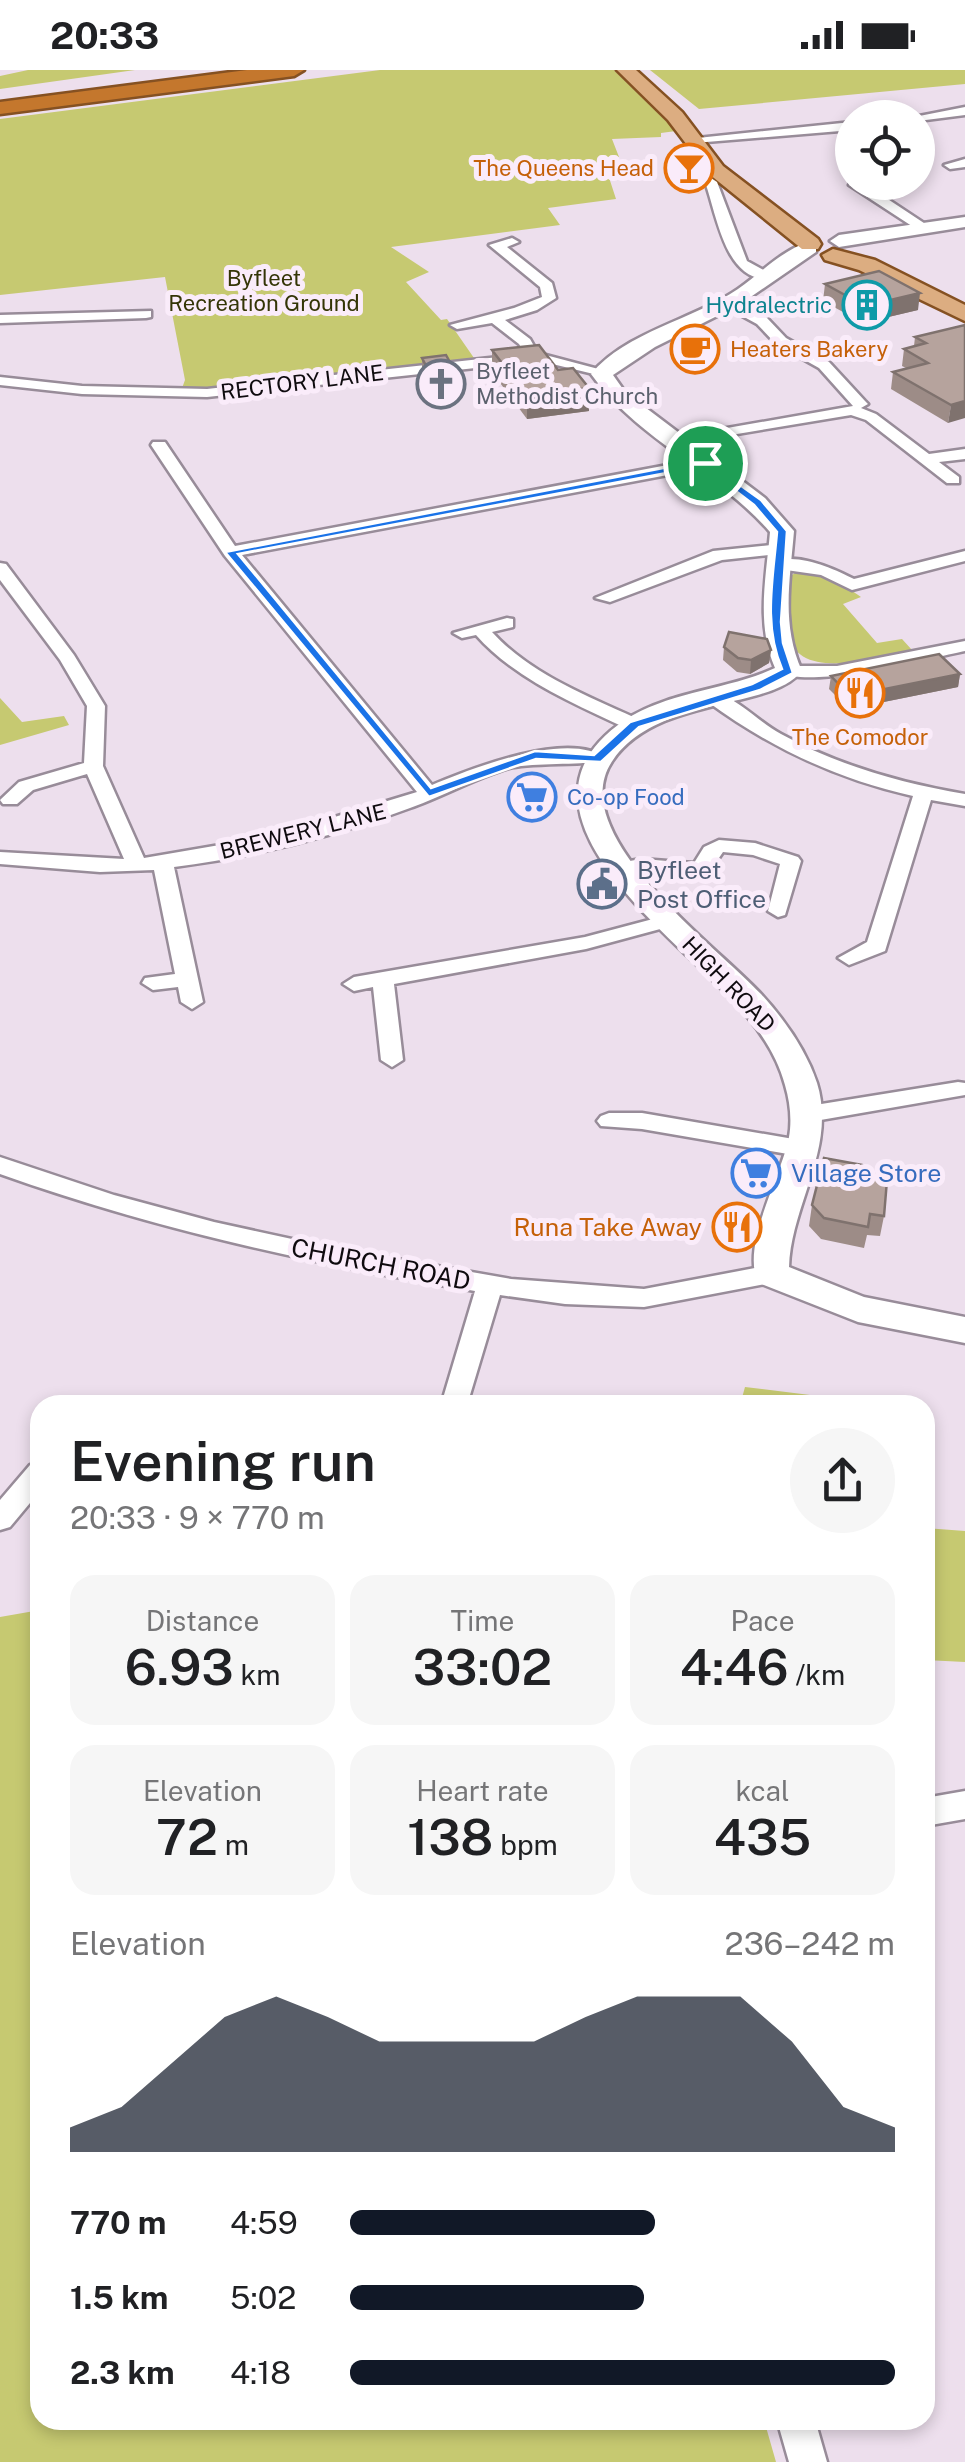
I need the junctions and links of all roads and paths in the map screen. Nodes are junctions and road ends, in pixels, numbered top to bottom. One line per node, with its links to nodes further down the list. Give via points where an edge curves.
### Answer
1 (215, 70): 4 (highway)
2 (294, 70): 5 (highway)
3 (626, 70): 9 (main road)
4 (0, 98)
5 (0, 108)
6 (965, 111): 7 (street)
7 (935, 115)
8 (835, 128): 9 (street)
9 (694, 140): 17 (main road, via 734,187)
10 (965, 163): 11 (street)
11 (950, 165)
12 (711, 182): 18 (street, via 741,263)
13 (880, 200): 15 (street)
14 (965, 222): 15 (street)
15 (926, 228): 17 (street)
16 (512, 242): 23 (street, via 496,245 547,286 550,298)
17 (829, 248): 18 (street); 21 (main road)
18 (764, 276): 19 (street)
19 (729, 303): 26 (street); 28 (street, via 824,365)
20 (146, 314): 22 (street)
21 (965, 314)
22 (0, 319)
23 (496, 319): 24 (street); 25 (street)
24 (457, 325)
25 (534, 358): 26 (street, RECTORY LANE); 27 (street, RECTORY LANE, via 207,393)
26 (601, 374): 29 (street)
27 (0, 381)
28 (860, 404)
29 (676, 442): 32 (street, via 852,410); 33 (street)
30 (159, 446): 35 (street)
31 (965, 454): 32 (street)
32 (924, 459): 34 (street)
33 (705, 463): 35 (street); 36 (street, via 776,522)
34 (954, 480)
35 (231, 552): 48 (street)
36 (780, 556): 37 (street, via 852,585); 39 (street, via 719,554 631,594); 42 (street, via 777,643)
37 (965, 556)
38 (0, 568): 46 (street, via 96,706)
39 (604, 598)
40 (507, 624): 44 (street, via 471,631)
41 (965, 646): 42 (street, via 837,671)
42 (789, 670): 43 (street)
43 (715, 698): 44 (street); 47 (street, via 802,753)
44 (635, 725): 45 (street)
45 (596, 759): 48 (street, BREWERY LANE, via 535,755); 54 (street, HIGH ROAD, via 592,813)
46 (93, 766): 49 (street, via 26,786); 53 (street)
47 (924, 792): 50 (street); 57 (street, via 877,946)
48 (429, 794): 52 (street, BREWERY LANE, via 284,838)
49 (10, 800)
50 (965, 800)
51 (0, 858): 53 (street, BREWERY LANE)
52 (162, 861): 53 (street, BREWERY LANE); 58 (street)
53 (136, 864)
54 (620, 868): 55 (street, via 701,870 719,846 776,854 791,861); 56 (street, HIGH ROAD)
55 (778, 912)
56 (668, 922): 59 (street); 65 (street, HIGH ROAD, via 774,1029)
57 (848, 958)
58 (187, 979): 60 (street); 62 (street)
59 (382, 980): 61 (street); 63 (street)
60 (153, 983)
61 (354, 984)
62 (192, 1002)
63 (392, 1060)
64 (958, 1089): 65 (street)
65 (809, 1114): 67 (street, HIGH ROAD)
66 (608, 1122): 67 (street, via 667,1125)
67 (805, 1149): 69 (street, HIGH ROAD, via 769,1250)
68 (0, 1166): 70 (street, CHURCH ROAD, via 270,1242)
69 (770, 1274): 70 (street, CHURCH ROAD, via 638,1298); 71 (street, via 858,1309)
70 (490, 1285): 72 (street)
71 (965, 1330)
72 (457, 1395)
73 (30, 1484): 74 (street)
74 (0, 1519)
75 (965, 1805): 76 (street)
76 (935, 1810)
77 (799, 2430): 78 (street)
78 (808, 2462)

